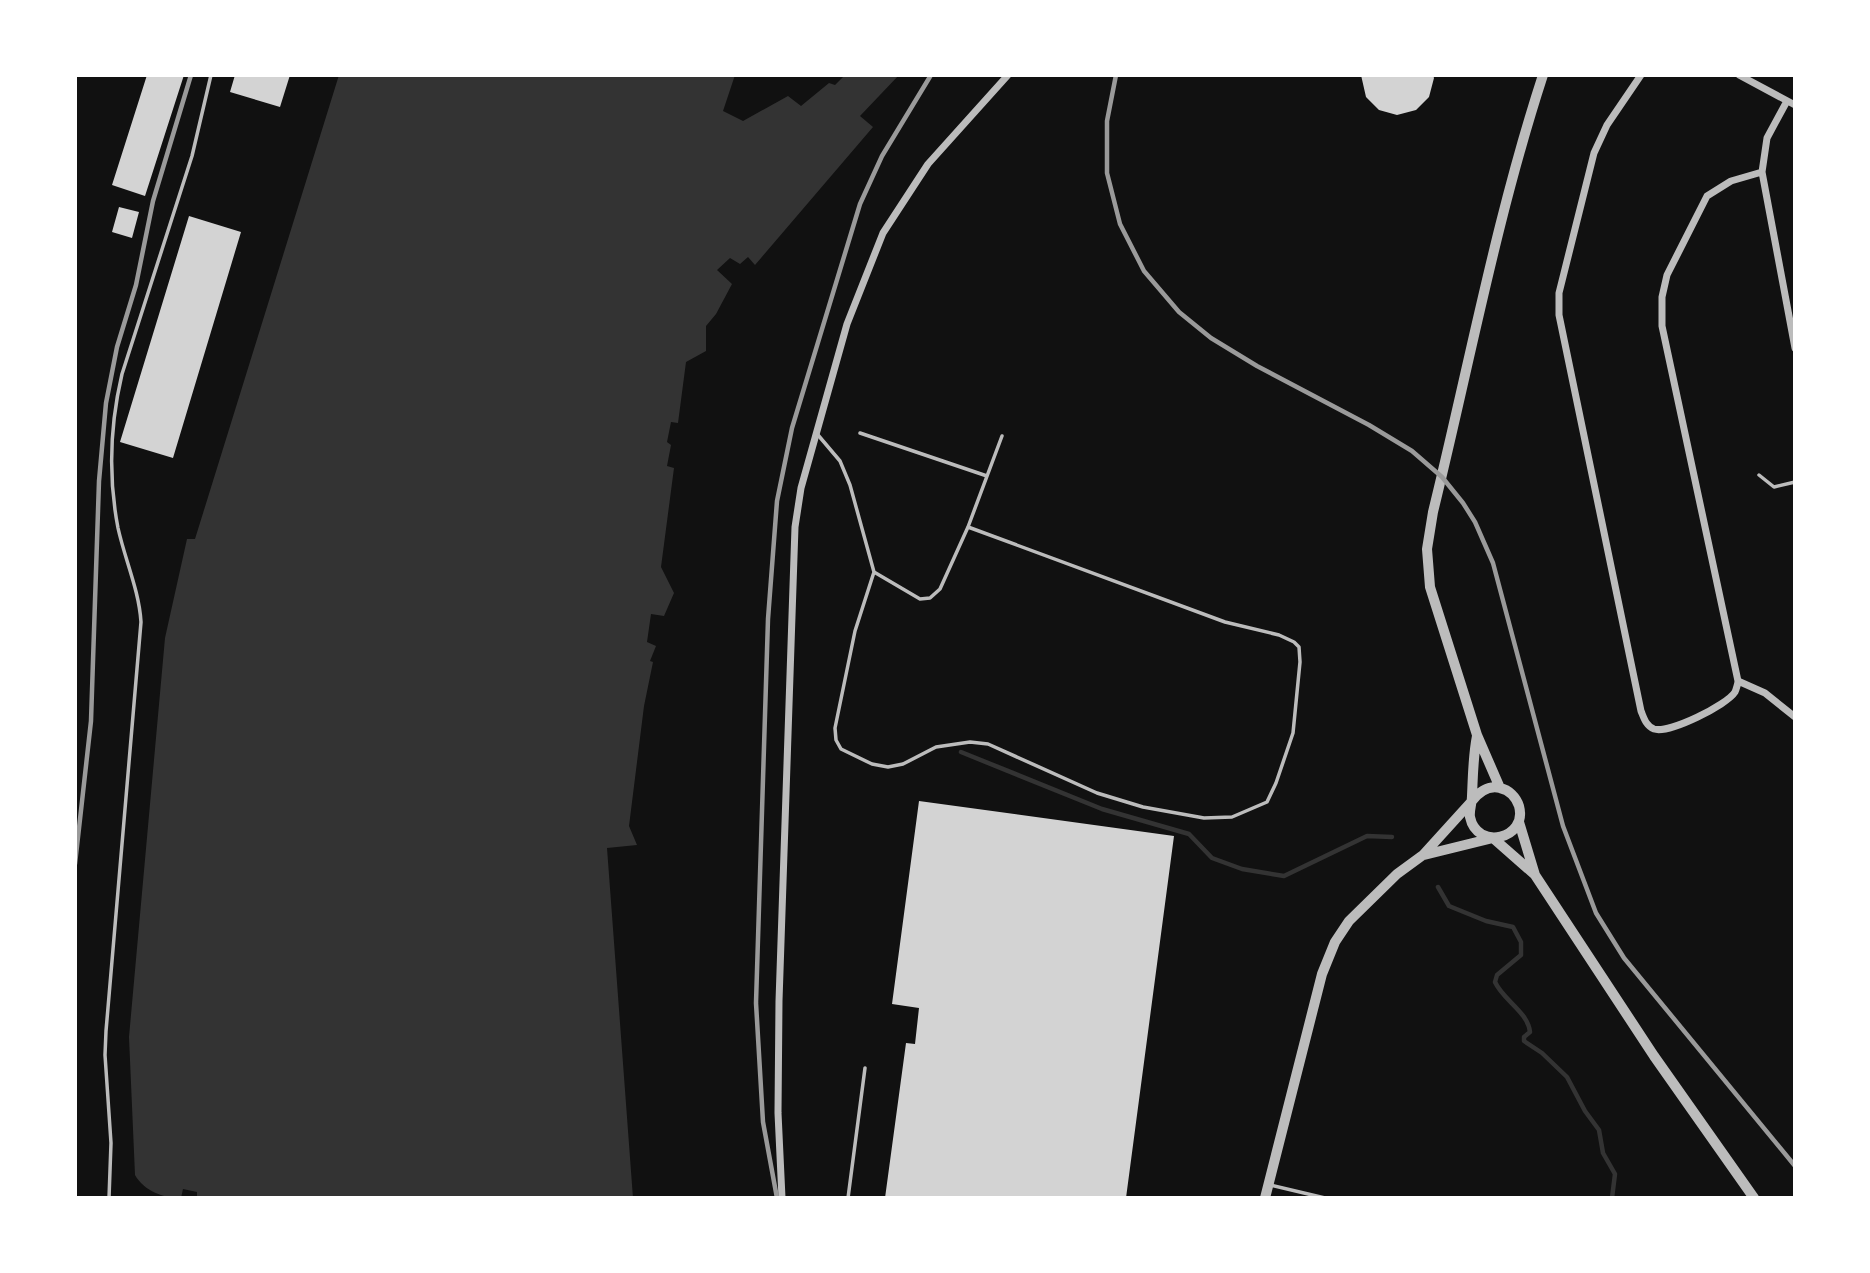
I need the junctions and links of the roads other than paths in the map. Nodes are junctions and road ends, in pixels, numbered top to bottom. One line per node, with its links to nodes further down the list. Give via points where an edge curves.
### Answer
1 (211, 75): 29 (lane, via 192,156 122,374 111,436 115,506 141,622 106,1031)
2 (1008, 75): 11 (street, via 928,164 883,233 847,324)
3 (1543, 75): 20 (street, via 1495,241 1427,549 1430,587)
4 (1641, 75): 18 (street, via 1606,125 1594,153 1559,293 1559,315 1644,719 1653,729 1672,728 1730,697)
5 (1739, 75): 6 (street)
6 (1751, 78): 7 (street)
7 (1791, 103): 8 (street, via 1767,138)
8 (1762, 172): 9 (street); 18 (street, via 1731,181 1707,196 1667,275 1662,297 1662,326)
9 (1795, 348)
10 (860, 433): 14 (lane)
11 (817, 434): 17 (lane, via 840,461 850,485); 30 (street, via 795,527 779,1001)
12 (1002, 436): 14 (lane)
13 (1759, 475): 15 (lane, via 1774,487)
14 (987, 476): 16 (lane)
15 (1795, 482)
16 (968, 527): 17 (lane, via 940,589 930,598 909,594); 17 (lane, via 1225,622 1294,642 1300,662 1293,733 1267,802 1232,817 1204,818 1143,807 1097,793 988,744 953,743 888,766 852,756 841,749 835,729 855,631)
17 (874, 572)
18 (1738, 681): 19 (street, via 1765,693)
19 (1795, 716)
20 (1477, 735): 21 (street); 22 (street)
21 (1500, 788): 22 (street, via 1479,792); 23 (street, via 1517,800)
22 (1472, 801): 24 (street, via 1471,822); 25 (street)
23 (1519, 822): 24 (street, via 1513,831); 26 (street)
24 (1493, 838): 25 (street); 26 (street)
25 (1423, 855): 28 (street, via 1367,902 1335,942 1322,974)
26 (1535, 875): 34 (street)
27 (865, 1068): 31 (lane)
28 (1268, 1185): 32 (street); 33 (lane)
29 (109, 1198)
30 (782, 1198)
31 (848, 1198)
32 (1265, 1198)
33 (1325, 1198)
34 (1754, 1198)

